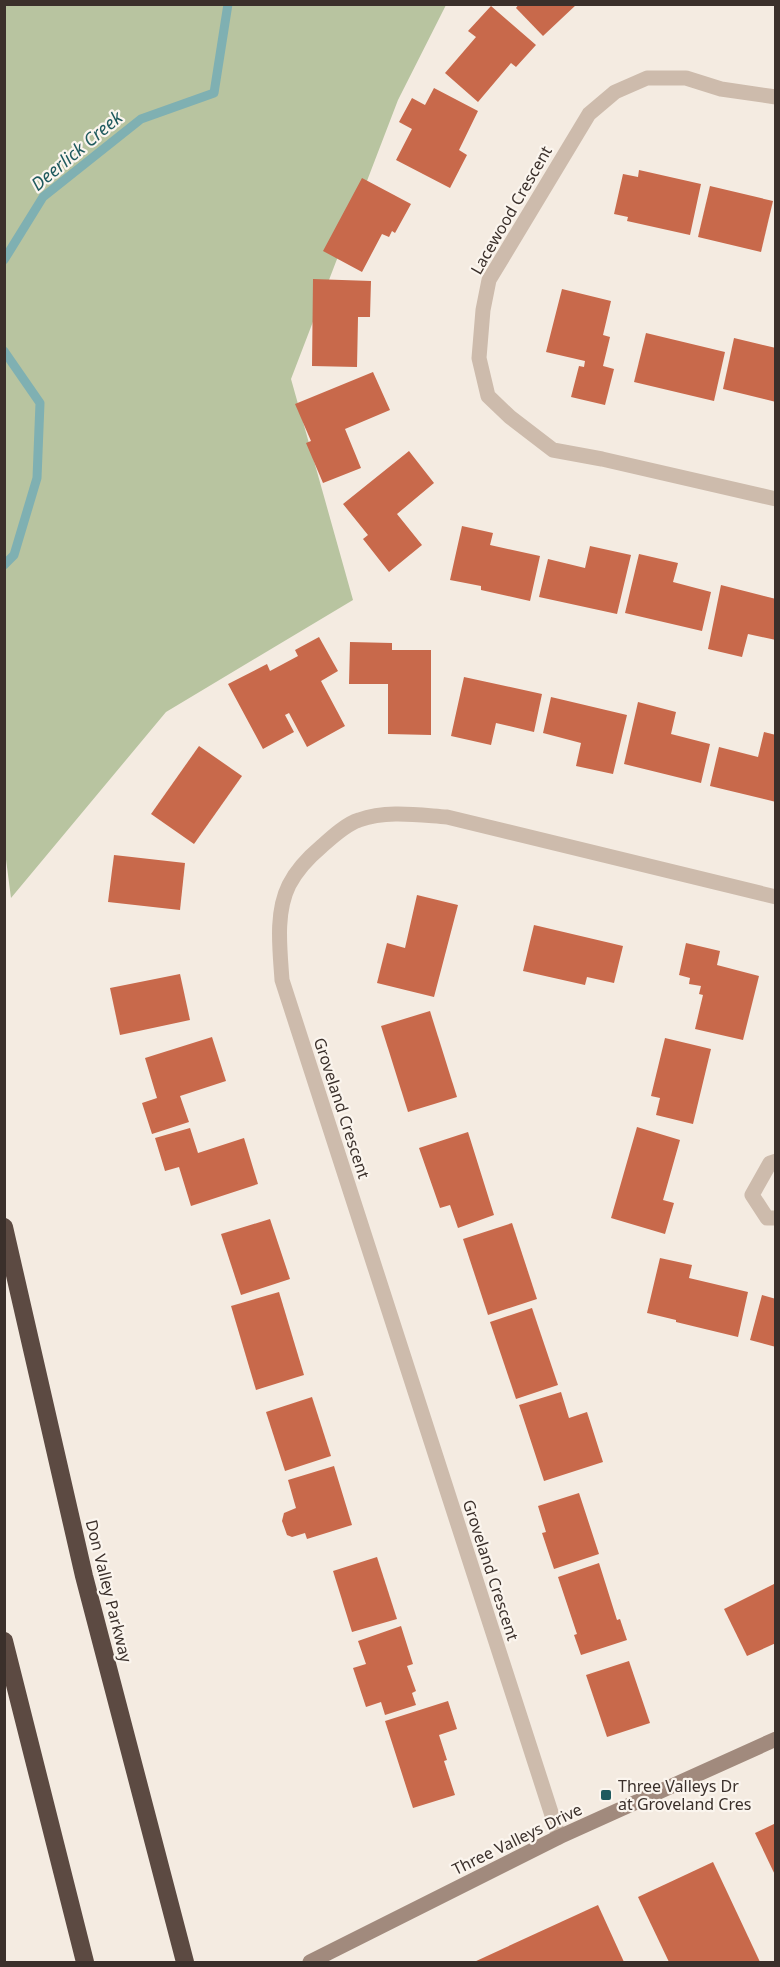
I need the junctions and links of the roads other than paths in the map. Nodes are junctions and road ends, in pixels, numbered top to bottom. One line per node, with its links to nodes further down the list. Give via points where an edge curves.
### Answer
1 (776, 97): 2 (street, Lacewood Crescent, via 721,89 686,78 647,78 615,92 589,114 489,280 479,358 488,396 553,450)
2 (776, 499)
3 (776, 897): 9 (street, Groveland Crescent, via 447,817 399,813 359,820 331,838 304,862 288,885 281,915 282,980)
4 (776, 1161): 5 (street, via 770,1163 752,1195 767,1218)
5 (776, 1218)
6 (4, 1227): 10 (highway, Don Valley Parkway, via 84,1576)
7 (4, 1641): 11 (highway)
8 (776, 1739): 9 (street, Three Valleys Drive)
9 (559, 1837): 12 (street, Three Valleys Drive)
10 (184, 1961)
11 (85, 1962)
12 (310, 1962)

